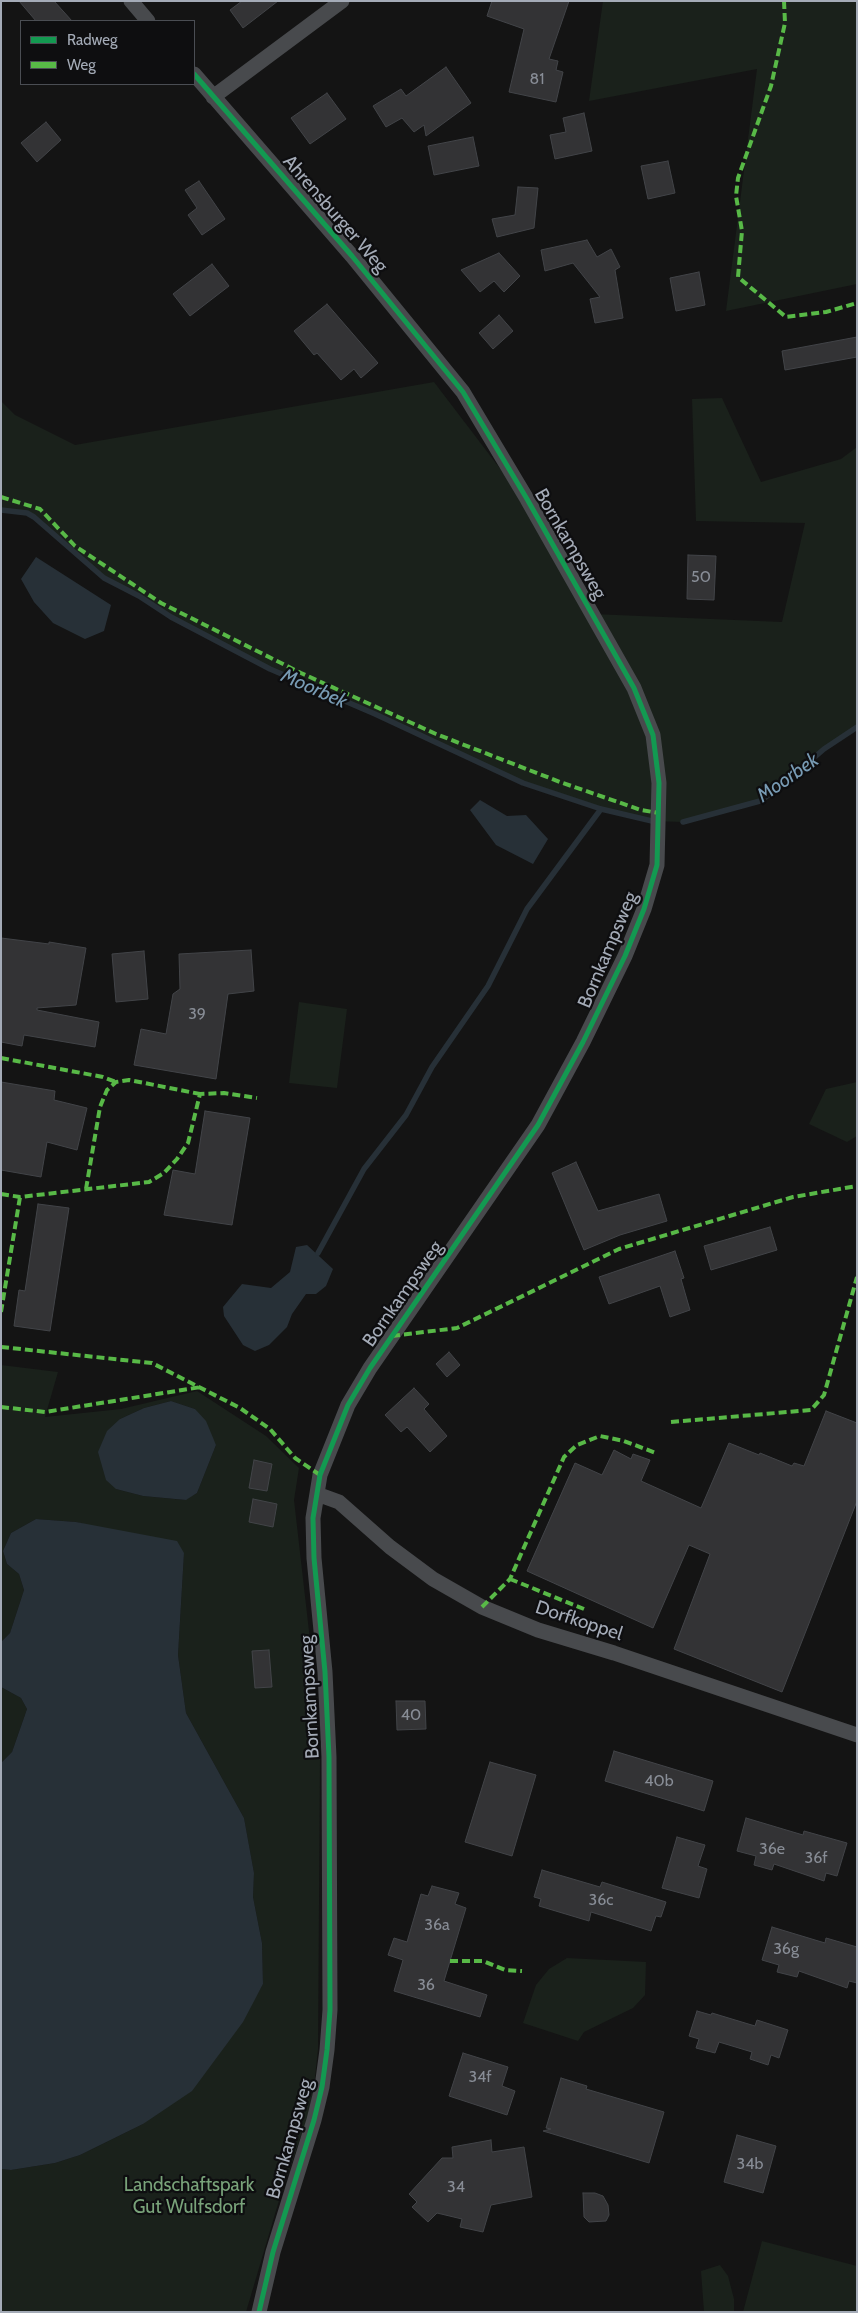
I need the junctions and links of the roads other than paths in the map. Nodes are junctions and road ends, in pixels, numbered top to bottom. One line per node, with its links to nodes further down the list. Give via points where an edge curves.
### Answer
1 (131, 1): 3 (street)
2 (342, 1): 5 (street)
3 (147, 20)
4 (195, 75): 5 (street, Ahrensburger Weg)
5 (213, 97): 6 (street, Ahrensburger Weg, via 352,256)
6 (451, 376): 7 (street, Bornkampsweg, via 527,499 634,688 653,735 660,783 657,865 625,956 583,1042 533,1132 370,1368 348,1405 320,1475)
7 (316, 1494): 8 (street, Dorfkoppel, via 339,1502 433,1579 482,1607 538,1630); 9 (street, Bornkampsweg, via 314,1558 329,1757 329,2020 322,2088 273,2252)
8 (857, 1735)
9 (259, 2312)

